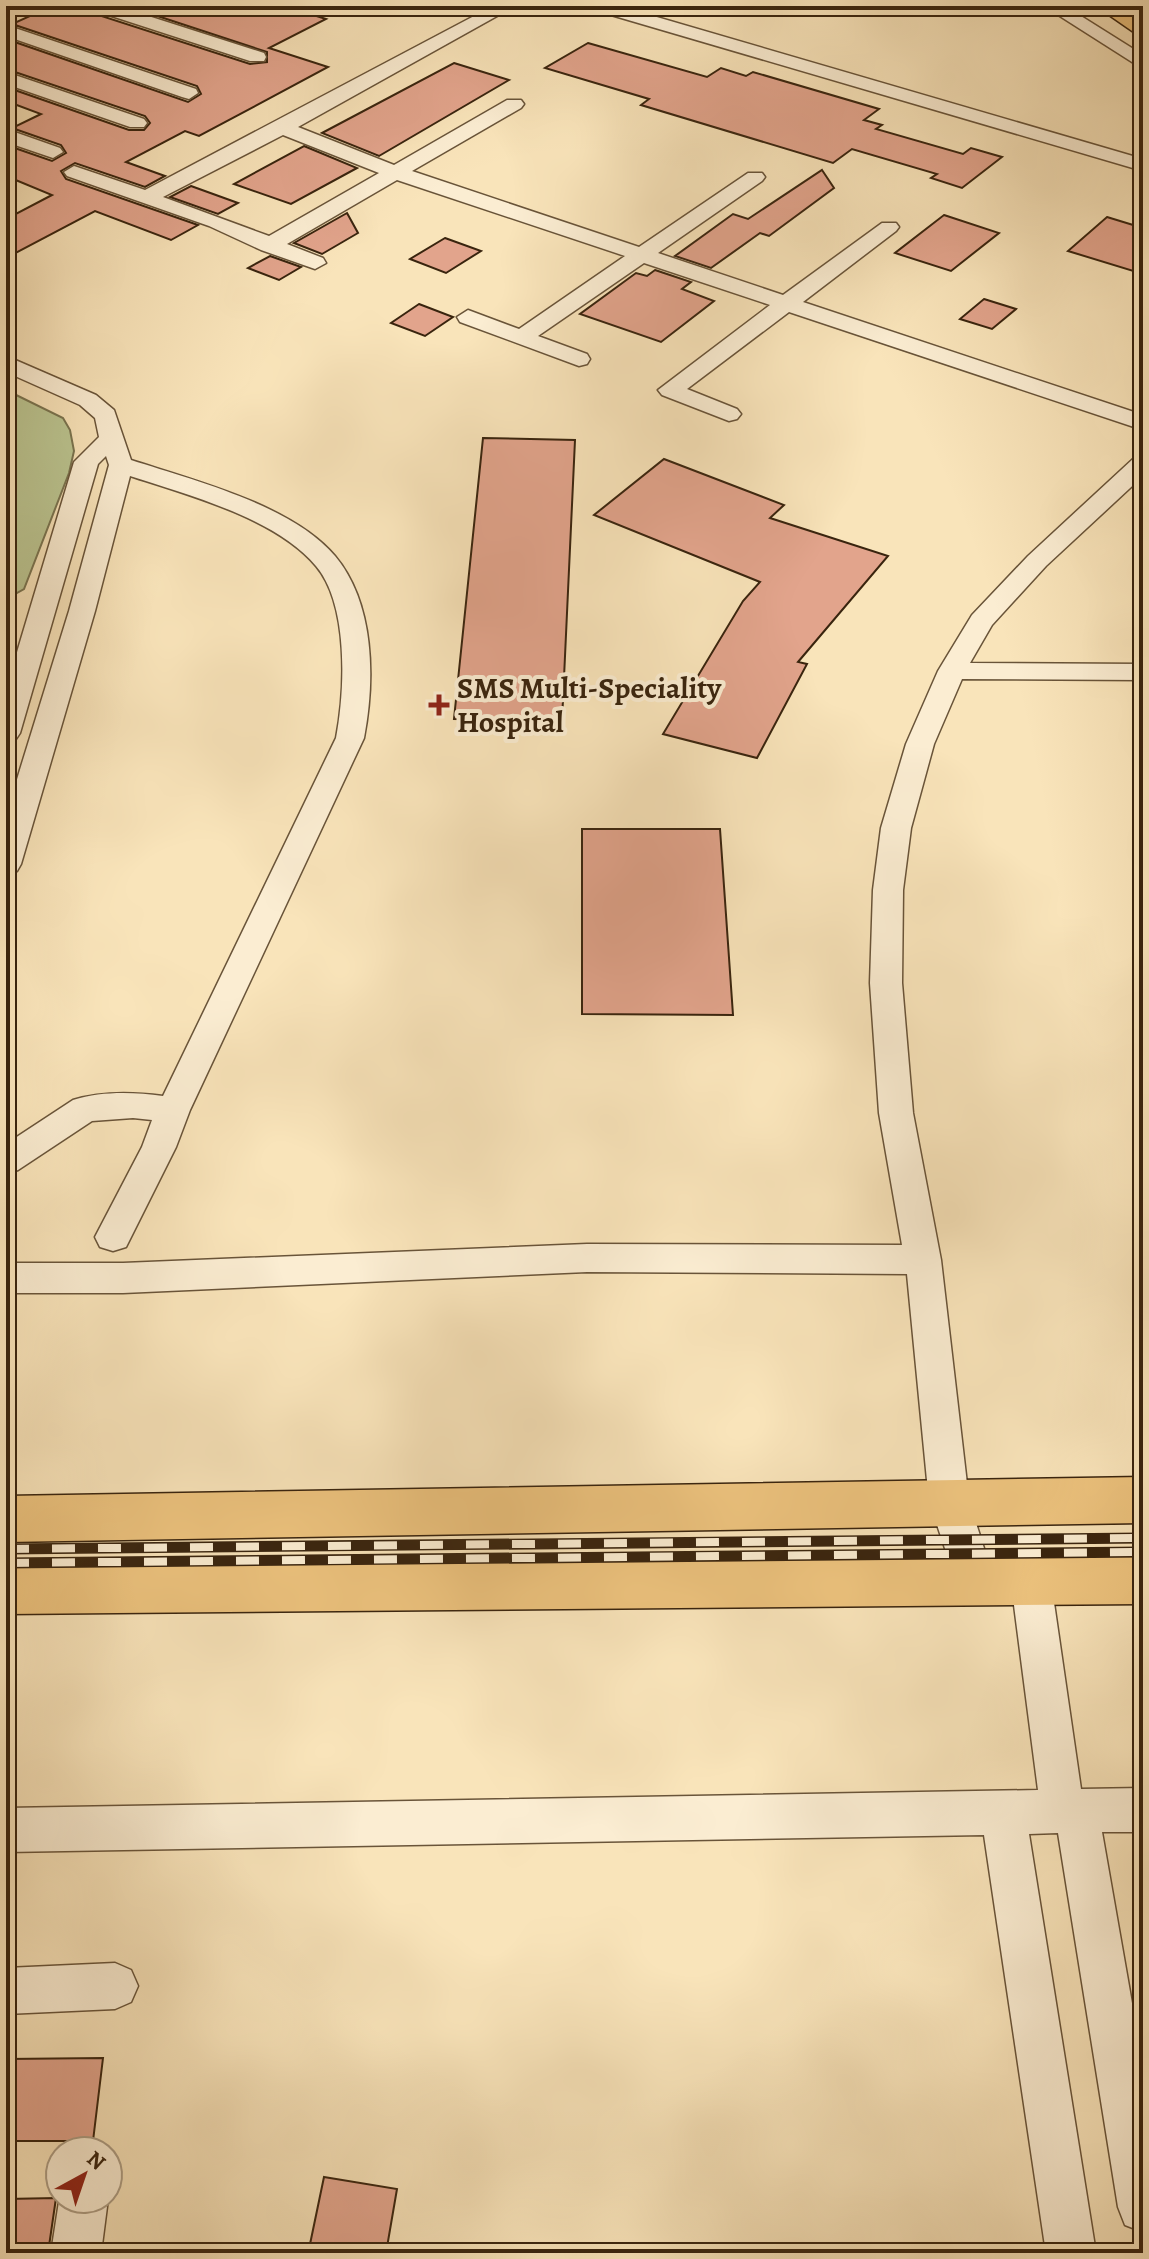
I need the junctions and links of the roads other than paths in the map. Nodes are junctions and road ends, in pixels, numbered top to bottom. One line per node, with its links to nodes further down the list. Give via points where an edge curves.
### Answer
1 (99, 6): 8 (street)
2 (506, 6): 14 (street)
3 (600, 6): 17 (street)
4 (1053, 6): 9 (street)
5 (1107, 6): 6 (main road)
6 (1143, 28)
7 (6, 30): 11 (street)
8 (257, 57)
9 (1143, 63)
10 (6, 78): 13 (street)
11 (189, 93)
12 (514, 104): 19 (street)
13 (137, 123)
14 (282, 128): 19 (street); 21 (street)
15 (6, 135): 16 (street)
16 (53, 152)
17 (1143, 165)
18 (74, 172): 21 (street)
19 (394, 172): 23 (street); 24 (street)
20 (755, 177): 24 (street)
21 (147, 197): 23 (street)
22 (889, 227): 26 (street)
23 (268, 246): 25 (street)
24 (641, 255): 26 (street); 28 (street)
25 (315, 263)
26 (786, 304): 31 (street, via 670,390); 32 (street)
27 (468, 317): 28 (street)
28 (522, 337): 29 (street)
29 (579, 359)
30 (6, 363): 33 (street, via 88,400 106,415)
31 (729, 414)
32 (1143, 423)
33 (111, 438): 35 (street); 36 (street, via 86,462)
34 (1143, 463): 38 (street, via 981,621)
35 (121, 465): 37 (street); 42 (street, via 253,514 297,537 326,561 348,607 357,690 350,738)
36 (44, 615): 37 (street); 40 (street)
37 (81, 615): 41 (street)
38 (952, 671): 39 (street); 45 (street, via 920,744 896,828 888,890 886,983 896,1113)
39 (1143, 672)
40 (6, 733)
41 (6, 864)
42 (173, 1110): 43 (street, via 133,1105 85,1109); 44 (street)
43 (6, 1161)
44 (113, 1237)
45 (923, 1260): 46 (street, via 587,1258 123,1278); 48 (street)
46 (6, 1278)
47 (1143, 1500): 48 (main road)
48 (949, 1501): 49 (main road); 52 (street)
49 (6, 1519)
50 (1143, 1580): 51 (main road)
51 (1031, 1582): 52 (main road); 54 (street)
52 (975, 1583): 53 (main road)
53 (6, 1590)
54 (1069, 1809): 55 (street); 56 (street); 60 (street)
55 (1143, 1810)
56 (1003, 1811): 57 (street); 63 (street)
57 (6, 1830)
58 (115, 1986): 59 (street)
59 (6, 1991)
60 (1143, 2207)
61 (81, 2215): 62 (street)
62 (76, 2253)
63 (1071, 2253)

